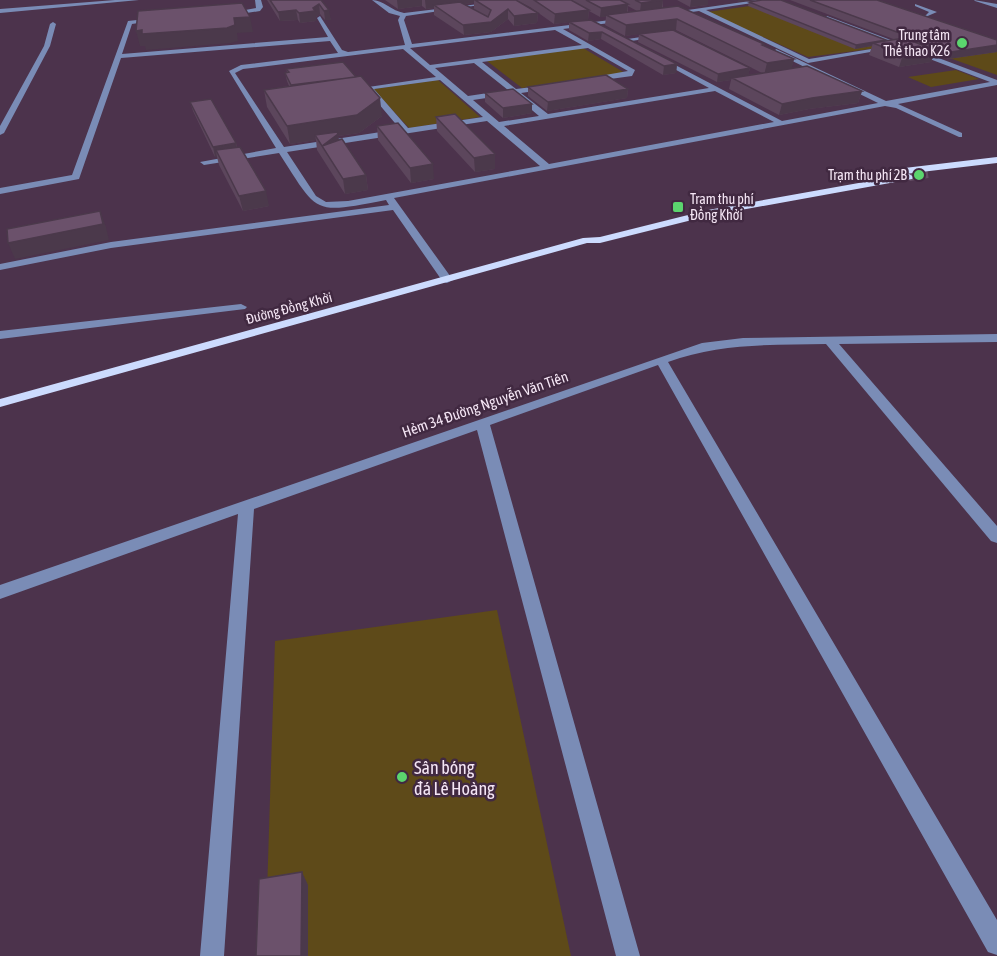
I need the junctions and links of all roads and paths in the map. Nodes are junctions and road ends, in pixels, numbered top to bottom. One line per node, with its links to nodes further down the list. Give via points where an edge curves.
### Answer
1 (136, 0): 16 (street)
2 (258, 0): 20 (street, via 258,10)
3 (375, 0): 21 (street, via 391,12)
4 (509, 0): 8 (street); 11 (street)
5 (770, 0): 14 (street)
6 (977, 0): 12 (street)
7 (677, 4): 15 (street)
8 (517, 5)
9 (660, 5): 13 (street)
10 (917, 5): 24 (street, via 934,12)
11 (465, 6): 21 (street)
12 (997, 6)
13 (670, 9)
14 (699, 9): 15 (street); 38 (street, via 808,61)
15 (690, 10): 18 (street); 44 (street)
16 (0, 11)
17 (588, 14): 27 (street)
18 (657, 14)
19 (915, 14): 24 (street)
20 (221, 15)
21 (404, 15): 35 (street, via 401,20)
22 (635, 17): 27 (street)
23 (824, 17): 38 (street)
24 (925, 17): 28 (street)
25 (320, 18): 33 (street)
26 (167, 19): 40 (street, via 130,22)
27 (594, 21): 30 (street); 31 (street)
28 (935, 21)
29 (53, 24): 64 (street, via 47,46)
30 (555, 27): 35 (street); 36 (street)
31 (608, 31)
32 (663, 35): 37 (street, via 621,40)
33 (332, 39): 39 (street); 40 (street)
34 (607, 43): 36 (street)
35 (407, 46): 39 (street); 43 (street)
36 (588, 46): 42 (street); 47 (street, via 632,72)
37 (636, 46)
38 (902, 46): 48 (street)
39 (345, 54): 57 (street, via 233,70)
40 (118, 56): 74 (street, via 76,177)
41 (655, 56): 52 (street)
42 (476, 61): 43 (street); 54 (street)
43 (429, 67): 46 (street)
44 (816, 71): 45 (street); 58 (street)
45 (805, 72)
46 (441, 78): 51 (street); 55 (street)
47 (580, 82)
48 (997, 82): 58 (street)
49 (733, 84): 52 (street)
50 (558, 85): 54 (street)
51 (369, 88): 53 (street); 63 (street)
52 (715, 88): 59 (street); 61 (street)
53 (345, 91)
54 (514, 92): 55 (street); 59 (street)
55 (466, 99): 60 (street)
56 (264, 103): 57 (street)
57 (252, 104): 67 (street)
58 (886, 104): 61 (street); 65 (street); 66 (street, via 886,108)
59 (546, 117): 62 (street)
60 (489, 118): 62 (street); 63 (street)
61 (781, 123): 71 (street)
62 (497, 125): 71 (street)
63 (406, 131): 67 (street)
64 (0, 133)
65 (959, 135)
66 (947, 137)
67 (282, 150): 69 (street); 75 (street, via 319,203 341,206)
68 (997, 160): 70 (main road, Đường Đồng Khởi)
69 (204, 162)
70 (976, 163): 72 (main road, Đường Đồng Khởi, via 969,168); 77 (main road, Đường Đồng Khởi, via 766,194 613,228 591,234)
71 (547, 167): 75 (street)
72 (931, 175)
73 (911, 178): 77 (main road, Đường Đồng Khởi, via 708,213)
74 (0, 191)
75 (389, 197): 76 (street)
76 (396, 207): 78 (street, via 122,243); 79 (street)
77 (587, 240): 79 (main road, Đường Đồng Khởi)
78 (0, 267)
79 (447, 280): 85 (main road, Đường Đồng Khởi)
80 (241, 307): 81 (street)
81 (0, 335)
82 (997, 338): 83 (street, Hẻm 34 Đường Nguyễn Văn Tiên)
83 (830, 341): 84 (street, Hẻm 34 Đường Nguyễn Văn Tiên, via 718,344); 88 (street)
84 (661, 360): 86 (street, Hẻm 34 Đường Nguyễn Văn Tiên); 90 (street)
85 (0, 403)
86 (482, 422): 87 (street, Hẻm 34 Đường Nguyễn Văn Tiên); 92 (street)
87 (247, 504): 89 (street, Hẻm 34 Đường Nguyễn Văn Tiên); 91 (street)
88 (997, 537)
89 (0, 592)
90 (997, 943)
91 (212, 956)
92 (628, 956)

